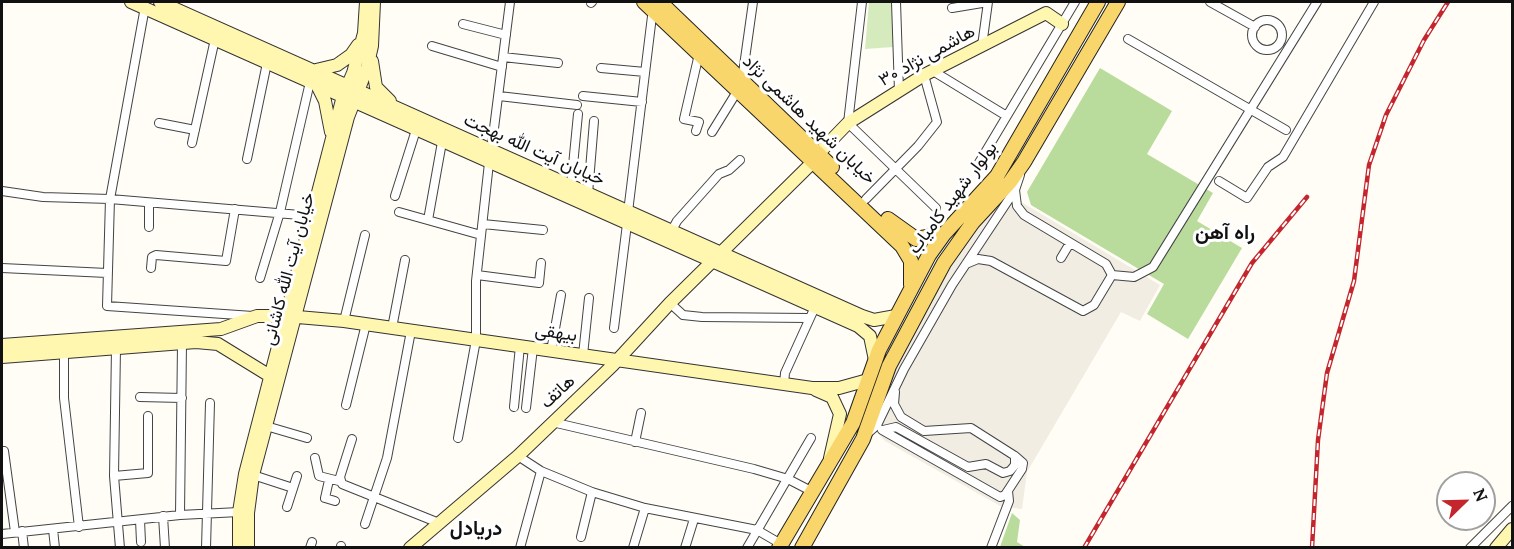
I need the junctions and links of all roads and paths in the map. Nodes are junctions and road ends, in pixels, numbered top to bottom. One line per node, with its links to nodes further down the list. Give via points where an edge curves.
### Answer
1 (131, 2): 17 (main road, خیابان آیت الله بهجت)
2 (160, 2): 39 (main road, خیابان آیت الله بهجت)
3 (366, 2): 22 (main road, خیابان آیت الله کاشانی)
4 (374, 2): 27 (main road, خیابان آیت الله کاشانی)
5 (510, 2): 23 (street)
6 (753, 2): 40 (street)
7 (861, 2): 51 (street)
8 (896, 2): 41 (street)
9 (988, 2): 18 (street); 29 (street)
10 (1075, 2): 20 (street)
11 (1098, 2): 87 (main road, بولوار شهید کامیاب, via 997,176)
12 (1118, 2): 64 (main road, بولوار شهید کامیاب)
13 (1210, 2): 21 (street)
14 (1317, 2): 30 (street)
15 (1374, 2): 67 (street, via 1283,157 1268,167 1246,198)
16 (653, 4): 31 (main road, خیابان شهید هاشمی نژاد); 37 (street); 40 (main road, خیابان شهید هاشمی نژاد)
17 (145, 7): 24 (main road, خیابان آیت الله بهجت); 73 (street)
18 (952, 8)
19 (464, 24): 23 (street)
20 (1062, 24): 29 (main road, هاشمی نژاد ۳۰, via 1046,14); 48 (street)
21 (1255, 27): 26 (street, via 1253,38 1260,48 1271,49); 26 (street, via 1264,21 1275,22 1282,32)
22 (364, 33): 39 (main road, via 351,55); 42 (main road, خیابان آیت الله کاشانی)
23 (506, 35): 32 (street)
24 (215, 39): 33 (main road, خیابان آیت الله بهجت); 52 (street)
25 (1128, 39): 46 (street)
26 (1280, 43): 30 (street)
27 (372, 46): 42 (main road, خیابان آیت الله کاشانی); 47 (main road, via 376,87)
28 (432, 46): 35 (street)
29 (982, 46): 38 (main road, هاشمی نژاد ۳۰)
30 (1288, 48): 46 (street)
31 (699, 54): 40 (main road, خیابان شهید هاشمی نژاد); 55 (street, via 684,119 699,122)
32 (503, 57): 34 (street); 35 (street)
33 (267, 63): 39 (main road, خیابان آیت الله بهجت); 62 (street)
34 (558, 63)
35 (502, 67): 43 (street)
36 (601, 68): 37 (street)
37 (645, 72): 45 (street)
38 (928, 73): 41 (main road, هاشمی نژاد ۳۰); 48 (street); 66 (street, via 937,122)
39 (314, 79): 42 (main road, خیابان آیت الله بهجت); 57 (main road, via 328,110); 78 (street)
40 (740, 85): 56 (street); 61 (main road, خیابان شهید هاشمی نژاد)
41 (899, 91): 51 (main road, هاشمی نژاد ۳۰)
42 (351, 93): 47 (main road, خیابان آیت الله بهجت); 53 (main road, خیابان آیت الله بهجت); 57 (main road, خیابان آیت الله کاشانی); 110 (main road, خیابان آیت الله کاشانی)
43 (499, 96): 60 (street); 68 (street, via 578,109)
44 (583, 96): 45 (street)
45 (642, 102): 81 (street)
46 (1250, 109): 54 (street); 100 (street, via 1153,267 1124,278)
47 (403, 110): 60 (main road, خیابان آیت الله بهجت)
48 (1005, 115): 65 (street)
49 (594, 121): 71 (street)
50 (159, 123): 52 (street)
51 (848, 123): 61 (main road, هاشمی نژاد ۳۰); 66 (street)
52 (195, 130): 59 (street)
53 (416, 130): 58 (main road, خیابان آیت الله بهجت); 72 (street)
54 (1286, 130)
55 (696, 132)
56 (712, 132)
57 (332, 137): 80 (main road, خیابان آیت الله کاشانی)
58 (442, 142): 60 (main road, خیابان آیت الله بهجت); 82 (street)
59 (192, 143)
60 (490, 157): 68 (main road, خیابان آیت الله بهجت); 81 (main road, خیابان آیت الله بهجت); 83 (street)
61 (816, 158): 74 (main road, خیابان شهید هاشمی نژاد); 90 (main road); 92 (main road, هاشمی نژاد ۳۰)
62 (247, 159)
63 (740, 160): 86 (street, via 719,174)
64 (1024, 162): 69 (street); 149 (main road, بولوار شهید کامیاب, via 944,263 888,366)
65 (977, 166)
66 (895, 169): 74 (street); 76 (street)
67 (1219, 181)
68 (571, 186): 71 (main road, خیابان آیت الله بهجت)
69 (1015, 190): 91 (street, via 1017,206 1024,214); 96 (street)
70 (2, 191): 73 (street)
71 (588, 194): 81 (main road, خیابان آیت الله بهجت)
72 (395, 196)
73 (110, 199): 75 (street); 99 (street)
74 (866, 199): 90 (main road, خیابان شهید هاشمی نژاد)
75 (149, 203): 77 (street); 84 (street)
76 (936, 208)
77 (235, 209): 78 (street); 98 (street, via 226,261 156,255 152,257)
78 (280, 212): 80 (street); 102 (street)
79 (399, 212): 82 (street)
80 (312, 216): 110 (main road, خیابان آیت الله کاشانی)
81 (627, 218): 86 (main road, خیابان آیت الله بهجت); 92 (main road, خیابان آیت الله بهجت); 115 (street)
82 (428, 220): 89 (street)
83 (483, 224): 85 (street); 89 (street)
84 (149, 227)
85 (543, 230)
86 (671, 232): 92 (main road, خیابان آیت الله بهجت)
87 (944, 234): 90 (main road); 103 (main road, بولوار شهید کامیاب)
88 (365, 235): 112 (street)
89 (481, 235): 101 (street)
90 (906, 241): 103 (main road)
91 (1070, 243): 93 (street); 100 (street, via 1106,264)
92 (716, 257): 106 (main road, هاتف); 107 (main road, خیابان آیت الله بهجت); 109 (main road, خیابان آیت الله بهجت, via 874,320)
93 (1061, 258)
94 (405, 260): 114 (street)
95 (541, 263): 101 (street, via 539,283)
96 (966, 264): 100 (street, via 978,258 991,261 1083,311 1095,305); 132 (street)
97 (2, 268): 99 (street)
98 (151, 268)
99 (107, 273): 108 (street, via 106,303 110,308)
100 (1112, 275)
101 (477, 276): 117 (street)
102 (260, 278)
103 (911, 287): 109 (main road, بولوار شهید کامیاب)
104 (561, 295): 123 (street)
105 (589, 298): 125 (street)
106 (670, 303): 111 (street, via 683,315); 127 (main road, هاتف)
107 (814, 307): 111 (street); 128 (main road, خیابان آیت الله بهجت, via 858,326 870,336)
108 (257, 316): 110 (main road, بیهقی); 119 (main road, بیهقی, via 221,329)
109 (896, 316): 128 (main road, بولوار شهید کامیاب)
110 (290, 317): 112 (main road, بیهقی); 129 (main road, خیابان آیت الله کاشانی); 143 (main road, خیابان آیت الله کاشانی)
111 (808, 318): 131 (street)
112 (344, 321): 113 (main road, بیهقی)
113 (366, 324): 114 (main road, بیهقی); 137 (street)
114 (392, 328): 116 (main road, بیهقی)
115 (614, 328)
116 (411, 331): 117 (main road, بیهقی); 167 (street, via 387,458)
117 (476, 340): 120 (main road, بیهقی); 146 (street)
118 (182, 343): 121 (main road); 129 (main road, via 218,344); 135 (street)
119 (2, 345)
120 (520, 346): 122 (main road, بیهقی); 138 (street)
121 (116, 348): 124 (main road); 158 (street)
122 (533, 348): 123 (main road, بیهقی); 139 (street)
123 (551, 351): 125 (main road, بیهقی)
124 (64, 353): 126 (main road); 181 (street, via 64,398)
125 (584, 355): 127 (main road, بیهقی)
126 (2, 357)
127 (615, 360): 131 (main road, بیهقی); 142 (main road, هاتف)
128 (875, 361): 130 (main road, بولوار شهید کامیاب)
129 (270, 376): 173 (main road, خیابان آیت الله کاشانی)
130 (868, 380): 133 (main road, بیهقی, via 839,388); 155 (main road, بولوار شهید کامیاب, via 853,423)
131 (784, 384): 133 (main road, بیهقی)
132 (896, 384): 149 (street, via 877,425); 153 (street, via 894,404 909,422 932,432 971,428)
133 (812, 388): 155 (main road, via 832,397 840,414)
134 (140, 397): 135 (street)
135 (182, 398): 174 (street)
136 (210, 403): 172 (street)
137 (346, 405)
138 (514, 407)
139 (526, 408)
140 (641, 413): 150 (street)
141 (148, 416): 158 (street, via 148,472)
142 (552, 422): 150 (street); 152 (main road, هاتف)
143 (266, 426): 145 (street); 157 (main road, خیابان آیت الله کاشانی)
144 (882, 430): 149 (street); 153 (street, via 896,427 971,467 986,464 1007,472 1015,465); 164 (street, via 996,495 1005,495)
145 (307, 438)
146 (458, 438)
147 (811, 438): 160 (street)
148 (352, 439): 162 (street)
149 (863, 439): 202 (main road, بولوار شهید کامیاب)
150 (635, 442): 160 (street)
151 (4, 452): 185 (street)
152 (518, 456): 156 (street); 179 (main road, هاتف)
153 (1015, 456): 164 (street, via 1023,466)
154 (315, 458): 161 (street, via 319,476)
155 (827, 469): 166 (main road, بولوار شهید کامیاب)
156 (541, 471): 165 (street); 198 (street)
157 (254, 475): 163 (street); 197 (main road, خیابان آیت الله کاشانی)
158 (114, 476): 178 (street)
159 (297, 476): 163 (street)
160 (788, 479): 166 (street); 184 (street)
161 (329, 480): 162 (street); 168 (street, via 325,498)
162 (339, 481): 167 (street)
163 (293, 488): 170 (street)
164 (1008, 490): 203 (street, via 1009,501)
165 (592, 492): 171 (street); 187 (street)
166 (813, 492): 190 (main road, بولوار شهید کامیاب)
167 (375, 497): 179 (street); 180 (street)
168 (335, 501)
169 (1512, 506): 204 (street)
170 (287, 507)
171 (645, 508): 176 (street); 199 (street)
172 (207, 512): 173 (street); 174 (street); 195 (street)
173 (239, 512): 196 (main road, خیابان آیت الله کاشانی)
174 (180, 515): 175 (street)
175 (163, 516): 177 (street); 194 (street)
176 (694, 519): 184 (street); 200 (street)
177 (140, 520): 178 (street); 188 (street)
178 (119, 523): 181 (street); 193 (street)
179 (439, 523): 189 (main road, هاتف)
180 (365, 524)
181 (79, 526): 182 (street)
182 (53, 529): 185 (street); 192 (street)
183 (1512, 529): 205 (main road)
184 (757, 530): 190 (street); 201 (street)
185 (19, 532): 186 (street); 191 (street)
186 (2, 534)
187 (581, 537)
188 (141, 542)
189 (417, 545)
190 (780, 546)
191 (24, 548)
192 (55, 548)
193 (120, 548)
194 (165, 548)
195 (206, 548)
196 (239, 548)
197 (248, 548)
198 (520, 548)
199 (633, 548)
200 (685, 548)
201 (747, 548)
202 (802, 548)
203 (991, 548)
204 (1470, 548)
205 (1496, 548)

